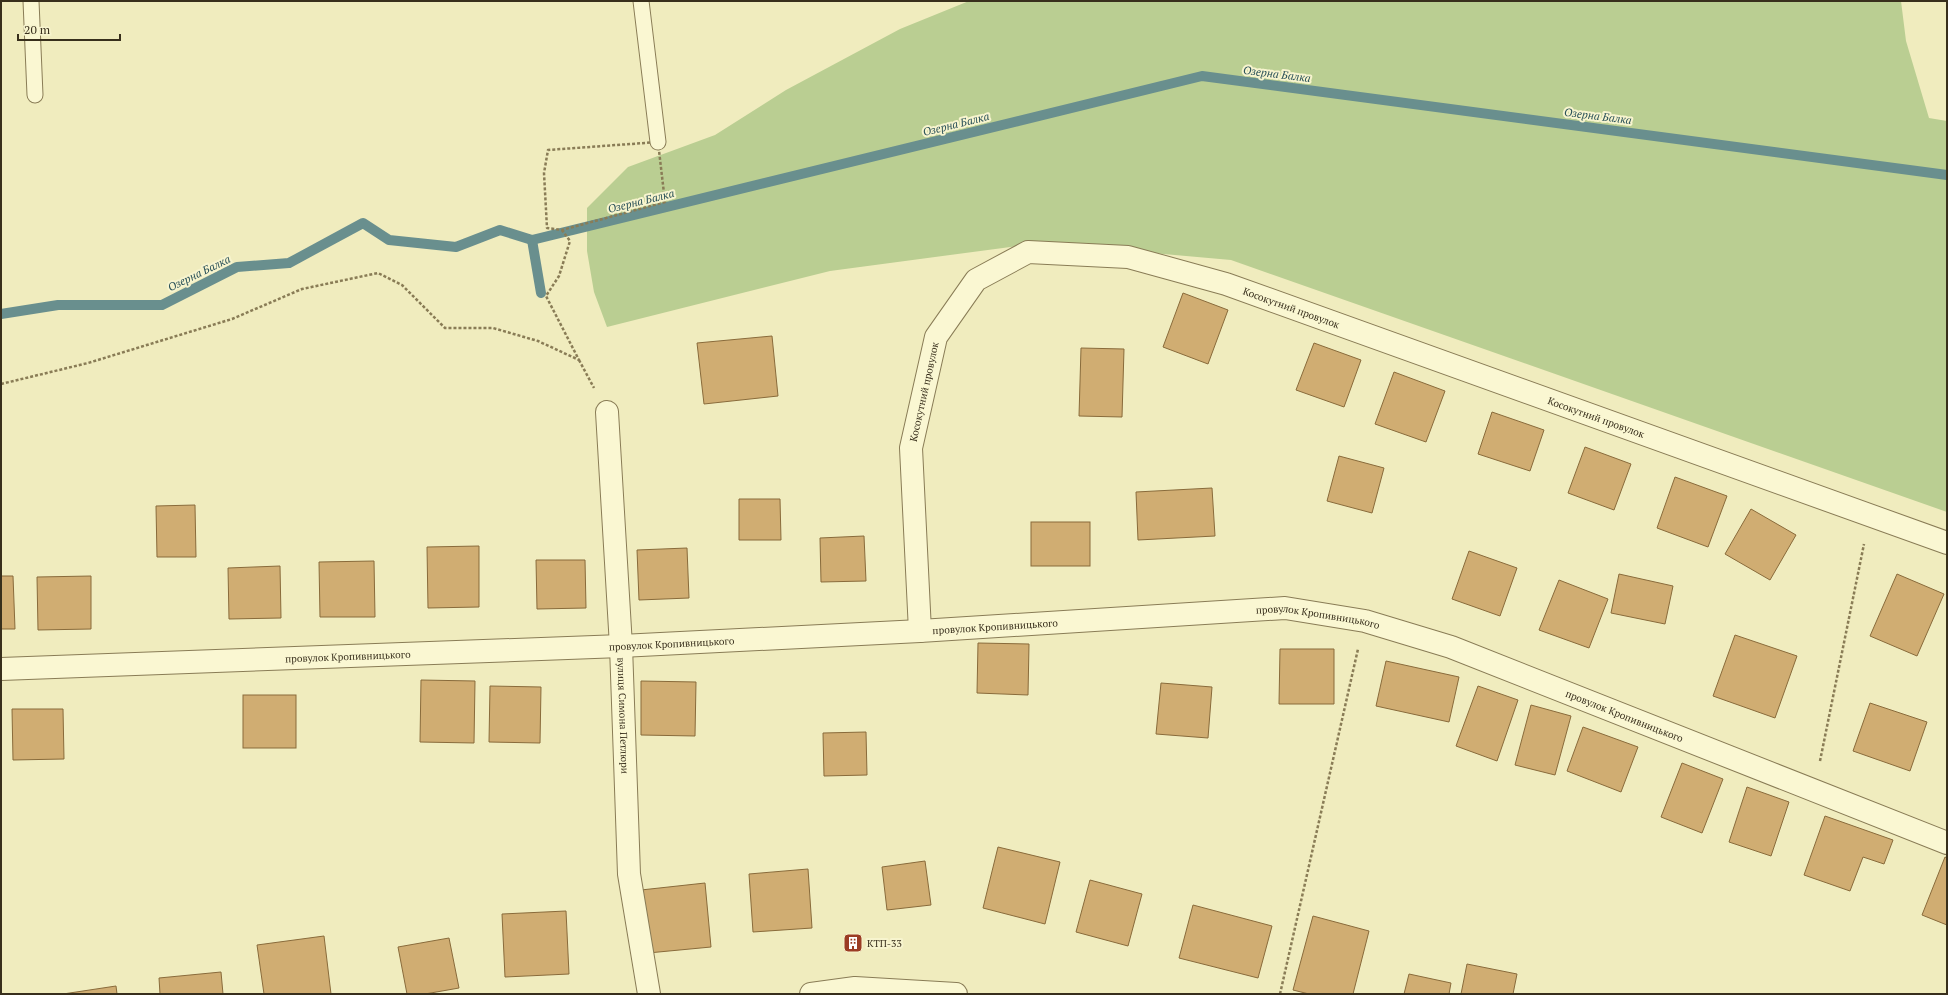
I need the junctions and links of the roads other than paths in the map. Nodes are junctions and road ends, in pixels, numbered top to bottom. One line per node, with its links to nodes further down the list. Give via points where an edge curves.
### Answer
1 (31, 1): 3 (lane)
2 (641, 1): 4 (lane)
3 (35, 95)
4 (658, 142)
5 (607, 412): 8 (street, вулиця Симона Петлюри)
6 (1947, 543): 7 (street, Косокутний провулок, via 1226,284 1128,258 1028,252 976,280 936,337 911,448)
7 (920, 631): 8 (street, провулок Кропивницького); 10 (street, провулок Кропивницького, via 1285,608 1365,621 1451,647)
8 (622, 646): 9 (street, провулок Кропивницького); 11 (street, вулиця Симона Петлюри, via 629,874)
9 (1, 669)
10 (1947, 843)
11 (649, 994)
12 (811, 994): 13 (street, via 855,988)
13 (956, 994)

